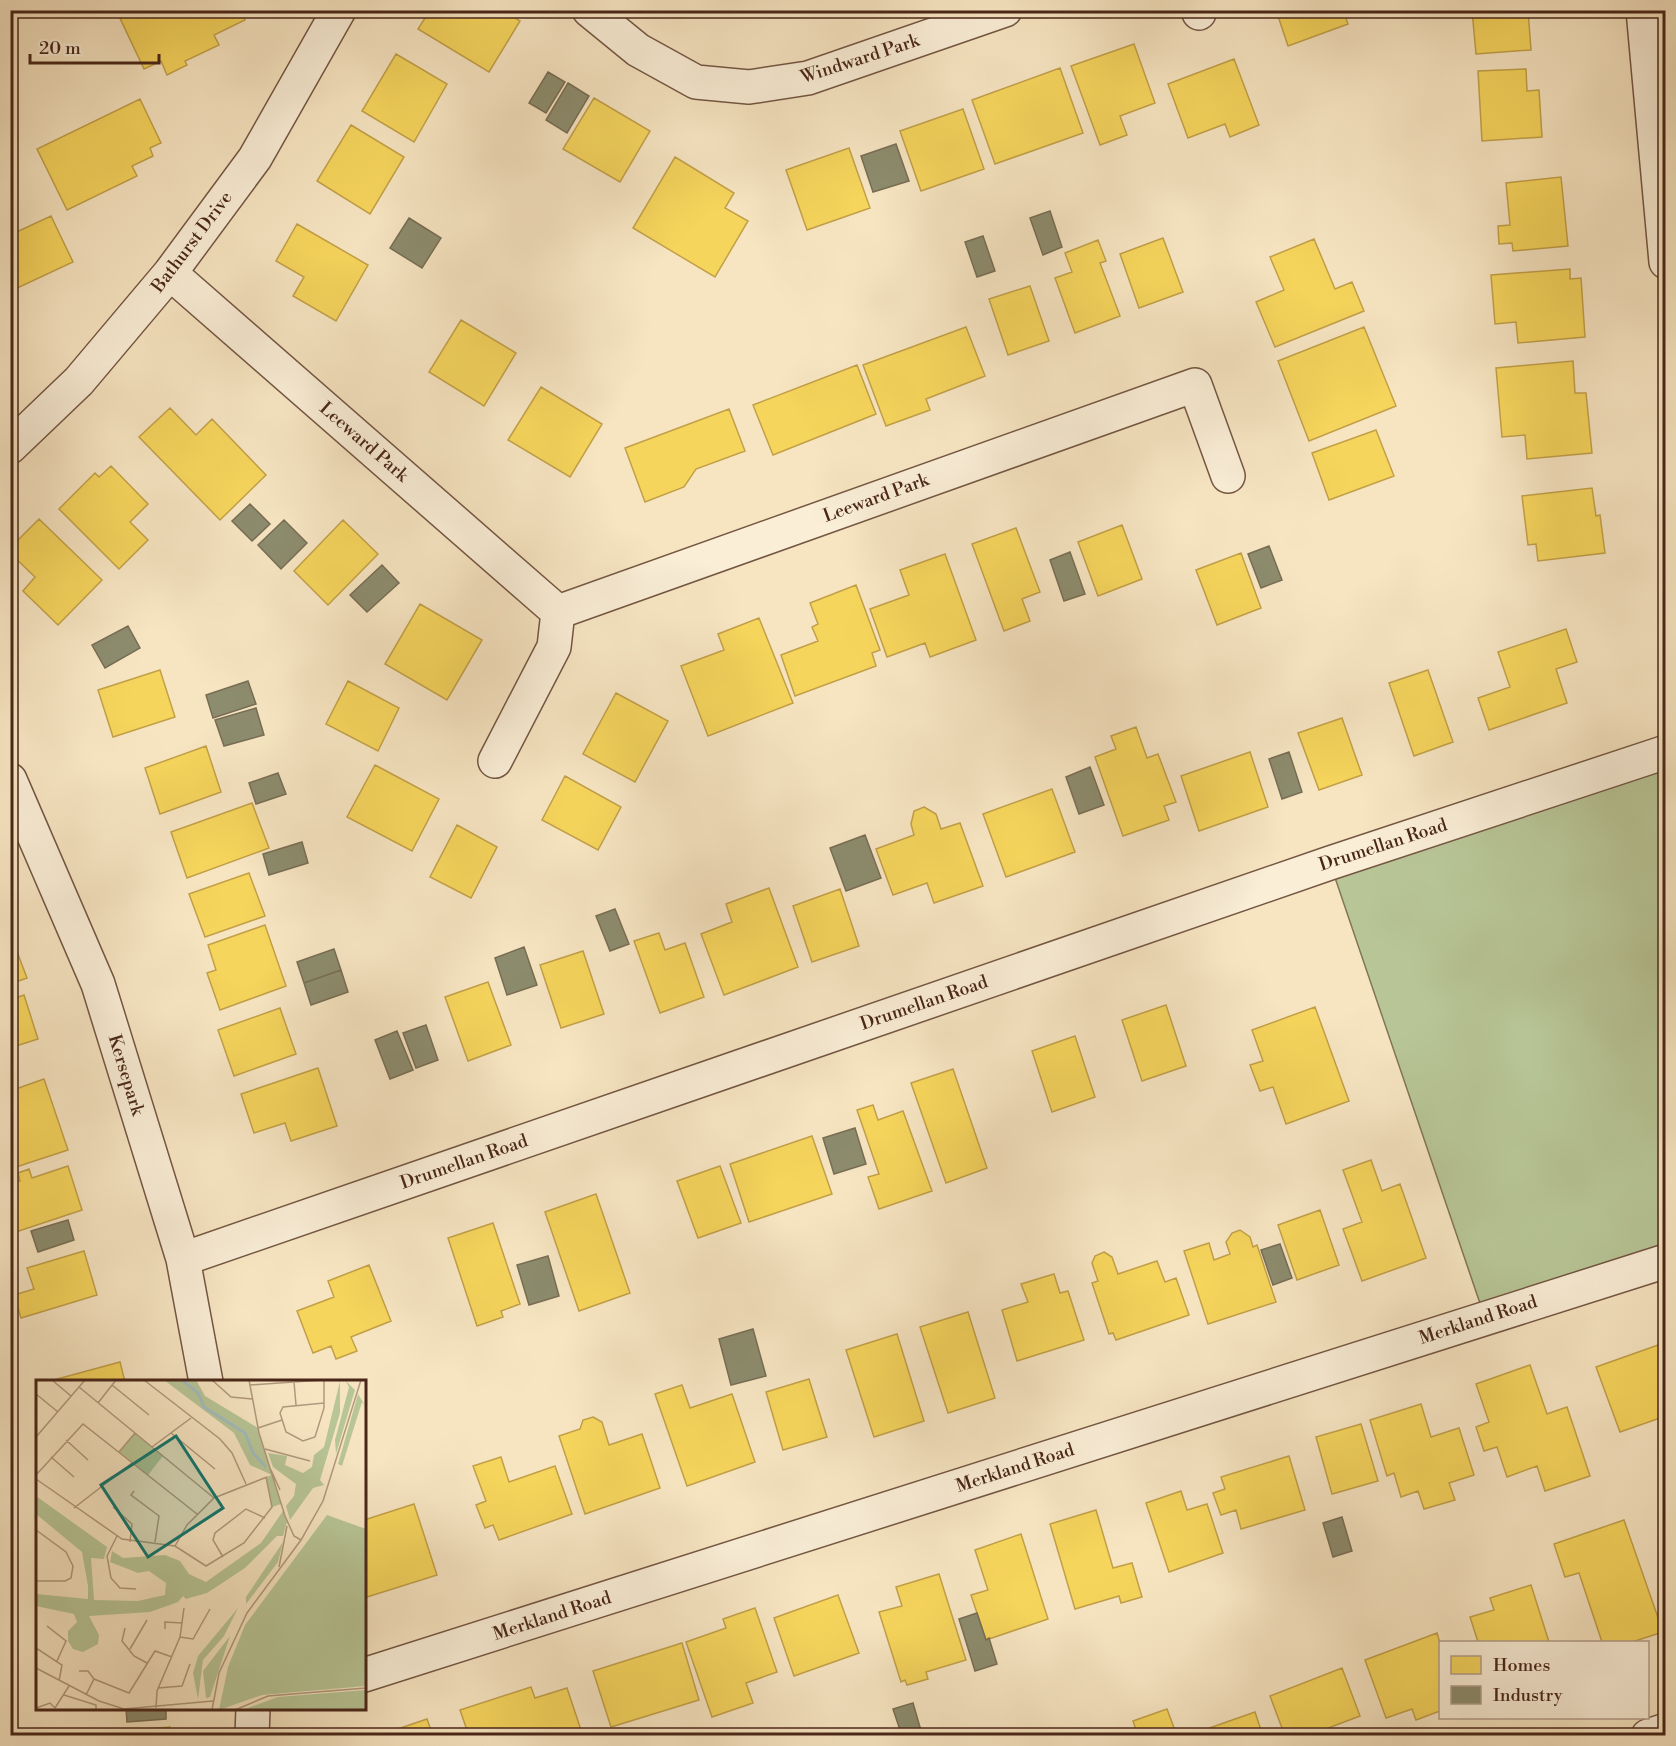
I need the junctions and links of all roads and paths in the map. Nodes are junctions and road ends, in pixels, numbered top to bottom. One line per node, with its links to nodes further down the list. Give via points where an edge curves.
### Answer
1 (339, 10): 6 (street, Bathurst Drive, via 255,158)
2 (589, 10): 3 (street, Windward Park, via 638,50 696,82 749,87 808,78)
3 (1005, 10)
4 (1643, 10): 5 (street)
5 (1665, 262)
6 (170, 273): 7 (street, Bathurst Drive, via 79,381); 9 (street, Leeward Park)
7 (10, 447)
8 (1228, 476): 9 (street, Leeward Park, via 1190,371)
9 (558, 612): 11 (street, via 554,647)
10 (1665, 752): 13 (street, Drumellan Road, via 1330,863)
11 (495, 761)
12 (10, 780): 13 (street, Kersepark, via 98,984)
13 (183, 1259): 15 (street, Kersepark)
14 (1665, 1261): 16 (street, Merkland Road)
15 (206, 1380)
16 (366, 1674)
17 (253, 1710): 19 (street)
18 (1665, 1730): 20 (street)
19 (252, 1736)
20 (1648, 1736)

